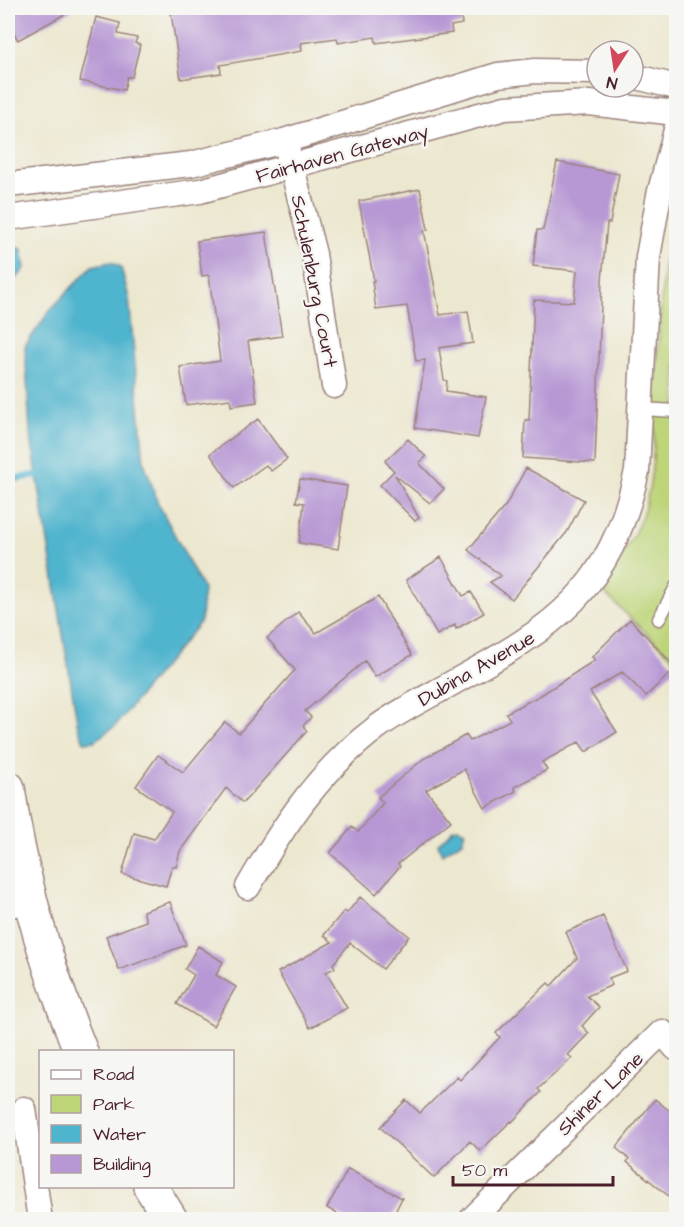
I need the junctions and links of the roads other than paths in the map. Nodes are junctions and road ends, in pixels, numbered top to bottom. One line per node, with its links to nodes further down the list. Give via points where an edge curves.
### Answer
1 (585, 72): 6 (street, Fairhaven Gateway, via 498,75)
2 (645, 79): 3 (street)
3 (676, 87)
4 (676, 113): 7 (street, Fairhaven Gateway, via 589,103 505,108)
5 (676, 130): 11 (street, Dubina Avenue, via 658,195 648,257)
6 (284, 141): 7 (street, Schulenburg Court); 8 (street, Fairhaven Gateway, via 191,164)
7 (293, 168): 9 (street, Fairhaven Gateway, via 200,191); 10 (street, Schulenburg Court, via 314,254)
8 (8, 184)
9 (8, 218)
10 (334, 386)
11 (641, 409): 12 (lane); 16 (street, Dubina Avenue, via 637,471 630,501 609,552 579,595 518,647 397,713 350,749 303,799)
12 (676, 411)
13 (676, 586): 14 (lane)
14 (659, 619)
15 (8, 788): 17 (street)
16 (248, 887)
17 (19, 909): 19 (street, via 51,971)
18 (676, 1048): 24 (street, Shiner Lane, via 662,1032)
19 (80, 1050)
20 (24, 1108): 22 (street)
21 (151, 1188): 23 (street)
22 (40, 1220)
23 (171, 1220)
24 (471, 1220)

